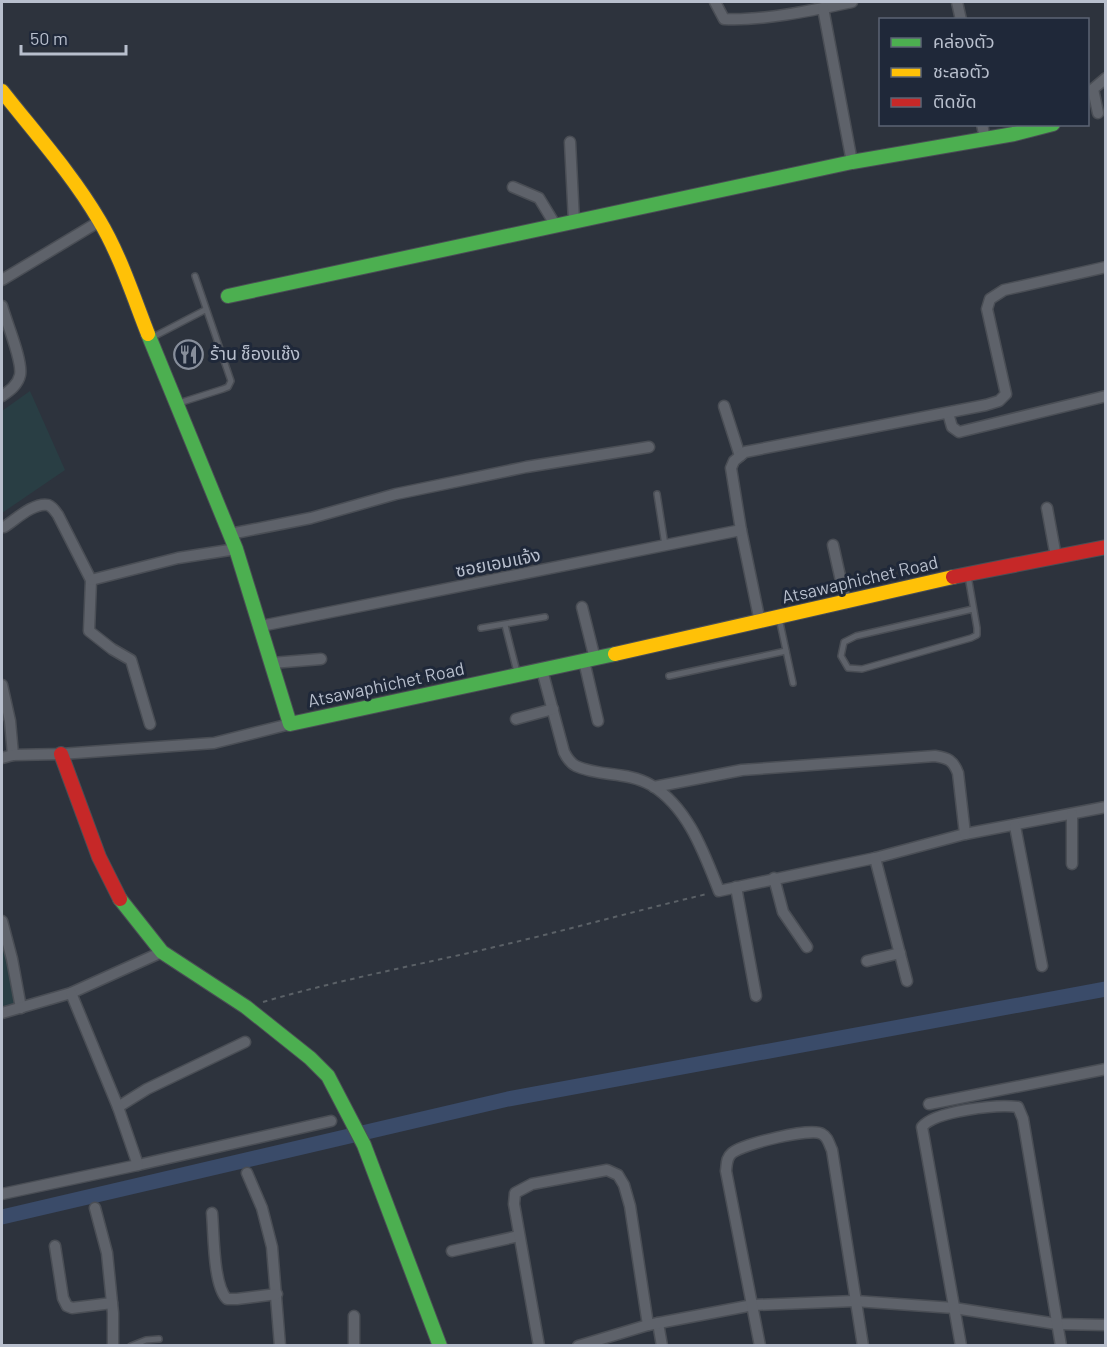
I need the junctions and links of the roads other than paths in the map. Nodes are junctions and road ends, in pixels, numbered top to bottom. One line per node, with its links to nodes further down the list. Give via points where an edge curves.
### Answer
1 (715, 2): 4 (street, via 724,19 740,20)
2 (852, 2): 4 (street)
3 (957, 2): 5 (street)
4 (823, 8): 13 (street)
5 (961, 18)
6 (1106, 78): 8 (street, via 1093,89)
7 (2, 91): 15 (street, Atsawaphichet Road)
8 (1097, 114)
9 (982, 126): 11 (street)
10 (1044, 126): 11 (street)
11 (985, 139): 13 (street)
12 (570, 142): 16 (street)
13 (852, 162): 16 (street)
14 (513, 187): 17 (street, via 539,198)
15 (100, 221): 20 (street); 24 (street, Atsawaphichet Road)
16 (574, 222): 17 (street)
17 (556, 226): 21 (street)
18 (1106, 267): 29 (street, via 1004,290 990,299 987,309 1006,394 999,401)
19 (195, 276): 23 (lane)
20 (2, 280)
21 (228, 296)
22 (2, 306): 25 (street, via 20,376)
23 (205, 310): 24 (lane); 27 (lane, via 231,381 228,387)
24 (151, 338): 27 (street, Atsawaphichet Road)
25 (2, 396)
26 (1106, 396): 29 (street, via 959,432 952,427)
27 (177, 404): 36 (street, Atsawaphichet Road)
28 (724, 406): 31 (street)
29 (948, 413): 31 (street)
30 (649, 447): 36 (street, via 526,467)
31 (740, 456): 35 (street, via 731,468)
32 (657, 494): 38 (lane)
33 (1047, 508): 41 (street)
34 (4, 526): 43 (street, via 35,507 51,506)
35 (741, 530): 38 (street, ซอยเอมแจ้ง); 49 (street)
36 (230, 534): 40 (street, Atsawaphichet Road)
37 (833, 545): 44 (street)
38 (665, 546): 51 (street, ซอยเอมแจ้ง)
39 (1106, 547): 41 (street, Atsawaphichet Road)
40 (236, 549): 43 (street, via 178,558); 51 (street, Atsawaphichet Road)
41 (1056, 557): 42 (street, Atsawaphichet Road)
42 (968, 573): 44 (street, Atsawaphichet Road); 46 (lane)
43 (91, 580): 65 (street, via 89,631 131,660)
44 (846, 603): 48 (street, Atsawaphichet Road)
45 (582, 607): 55 (street)
46 (973, 609): 46 (lane, via 977,635 971,638 862,669 848,668 841,656 844,642 856,636)
47 (545, 617): 50 (lane)
48 (778, 617): 49 (street, Atsawaphichet Road); 53 (lane)
49 (760, 622): 55 (street, Atsawaphichet Road)
50 (505, 625): 52 (lane); 58 (lane)
51 (261, 626): 56 (street, Atsawaphichet Road)
52 (481, 628)
53 (786, 651): 59 (lane); 60 (lane)
54 (321, 658): 56 (street)
55 (590, 660): 57 (street, Atsawaphichet Road); 64 (street)
56 (272, 663): 66 (street, Atsawaphichet Road)
57 (542, 670): 58 (street, Atsawaphichet Road); 62 (street)
58 (518, 676): 66 (street, Atsawaphichet Road)
59 (669, 676)
60 (793, 683)
61 (2, 685): 68 (street)
62 (553, 709): 63 (street); 70 (street, via 569,761 588,769 624,774)
63 (516, 719)
64 (598, 722)
65 (150, 724)
66 (290, 724): 67 (street, via 214,744)
67 (61, 754): 68 (street); 81 (street, via 117,896)
68 (13, 755): 69 (street)
69 (2, 758)
70 (654, 787): 74 (street, via 742,770 935,756 955,764); 78 (street, via 683,814 719,891)
71 (1106, 807): 72 (street)
72 (1072, 814): 73 (street); 76 (street)
73 (1015, 826): 74 (street); 84 (street)
74 (965, 834): 75 (street)
75 (875, 858): 77 (street); 82 (street)
76 (1072, 864)
77 (774, 878): 78 (street); 80 (street, via 783,912)
78 (736, 887): 87 (street)
79 (2, 921): 88 (street)
80 (807, 947)
81 (162, 952): 86 (street); 117 (street, via 246,1007 328,1076 364,1145)
82 (900, 953): 83 (street); 85 (street)
83 (867, 961)
84 (1042, 966)
85 (907, 981)
86 (71, 993): 88 (street); 93 (street)
87 (756, 996)
88 (21, 1008): 89 (street)
89 (2, 1013)
90 (245, 1042): 93 (street, via 155,1084)
91 (1106, 1070): 92 (street)
92 (929, 1104)
93 (118, 1107): 95 (street)
94 (331, 1121): 95 (street)
95 (138, 1165): 97 (street)
96 (247, 1173): 103 (street, via 262,1208 272,1247)
97 (2, 1194)
98 (96, 1208): 105 (street, via 107,1253)
99 (212, 1213): 103 (street, via 222,1294 227,1299)
100 (519, 1236): 102 (street); 109 (street, via 514,1204 515,1193 521,1189 607,1170 618,1175 630,1206); 118 (street)
101 (55, 1246): 105 (street, via 67,1306)
102 (452, 1251)
103 (276, 1294): 115 (street)
104 (855, 1301): 106 (street); 106 (street, via 832,1150 820,1132 805,1132 746,1145 727,1160); 107 (street); 122 (street)
105 (112, 1303): 113 (street)
106 (753, 1305): 109 (street); 121 (street)
107 (954, 1308): 110 (street); 110 (street, via 922,1127 936,1117 992,1106 1018,1107); 123 (street)
108 (354, 1316): 116 (street)
109 (653, 1324): 119 (street); 120 (street)
110 (1057, 1324): 111 (street); 124 (street)
111 (1106, 1325)
112 (159, 1339): 114 (lane)
113 (113, 1346)
114 (131, 1346)
115 (280, 1346)
116 (354, 1346)
117 (440, 1346)
118 (539, 1346)
119 (578, 1346)
120 (662, 1346)
121 (760, 1346)
122 (863, 1346)
123 (961, 1346)
124 (1061, 1346)

